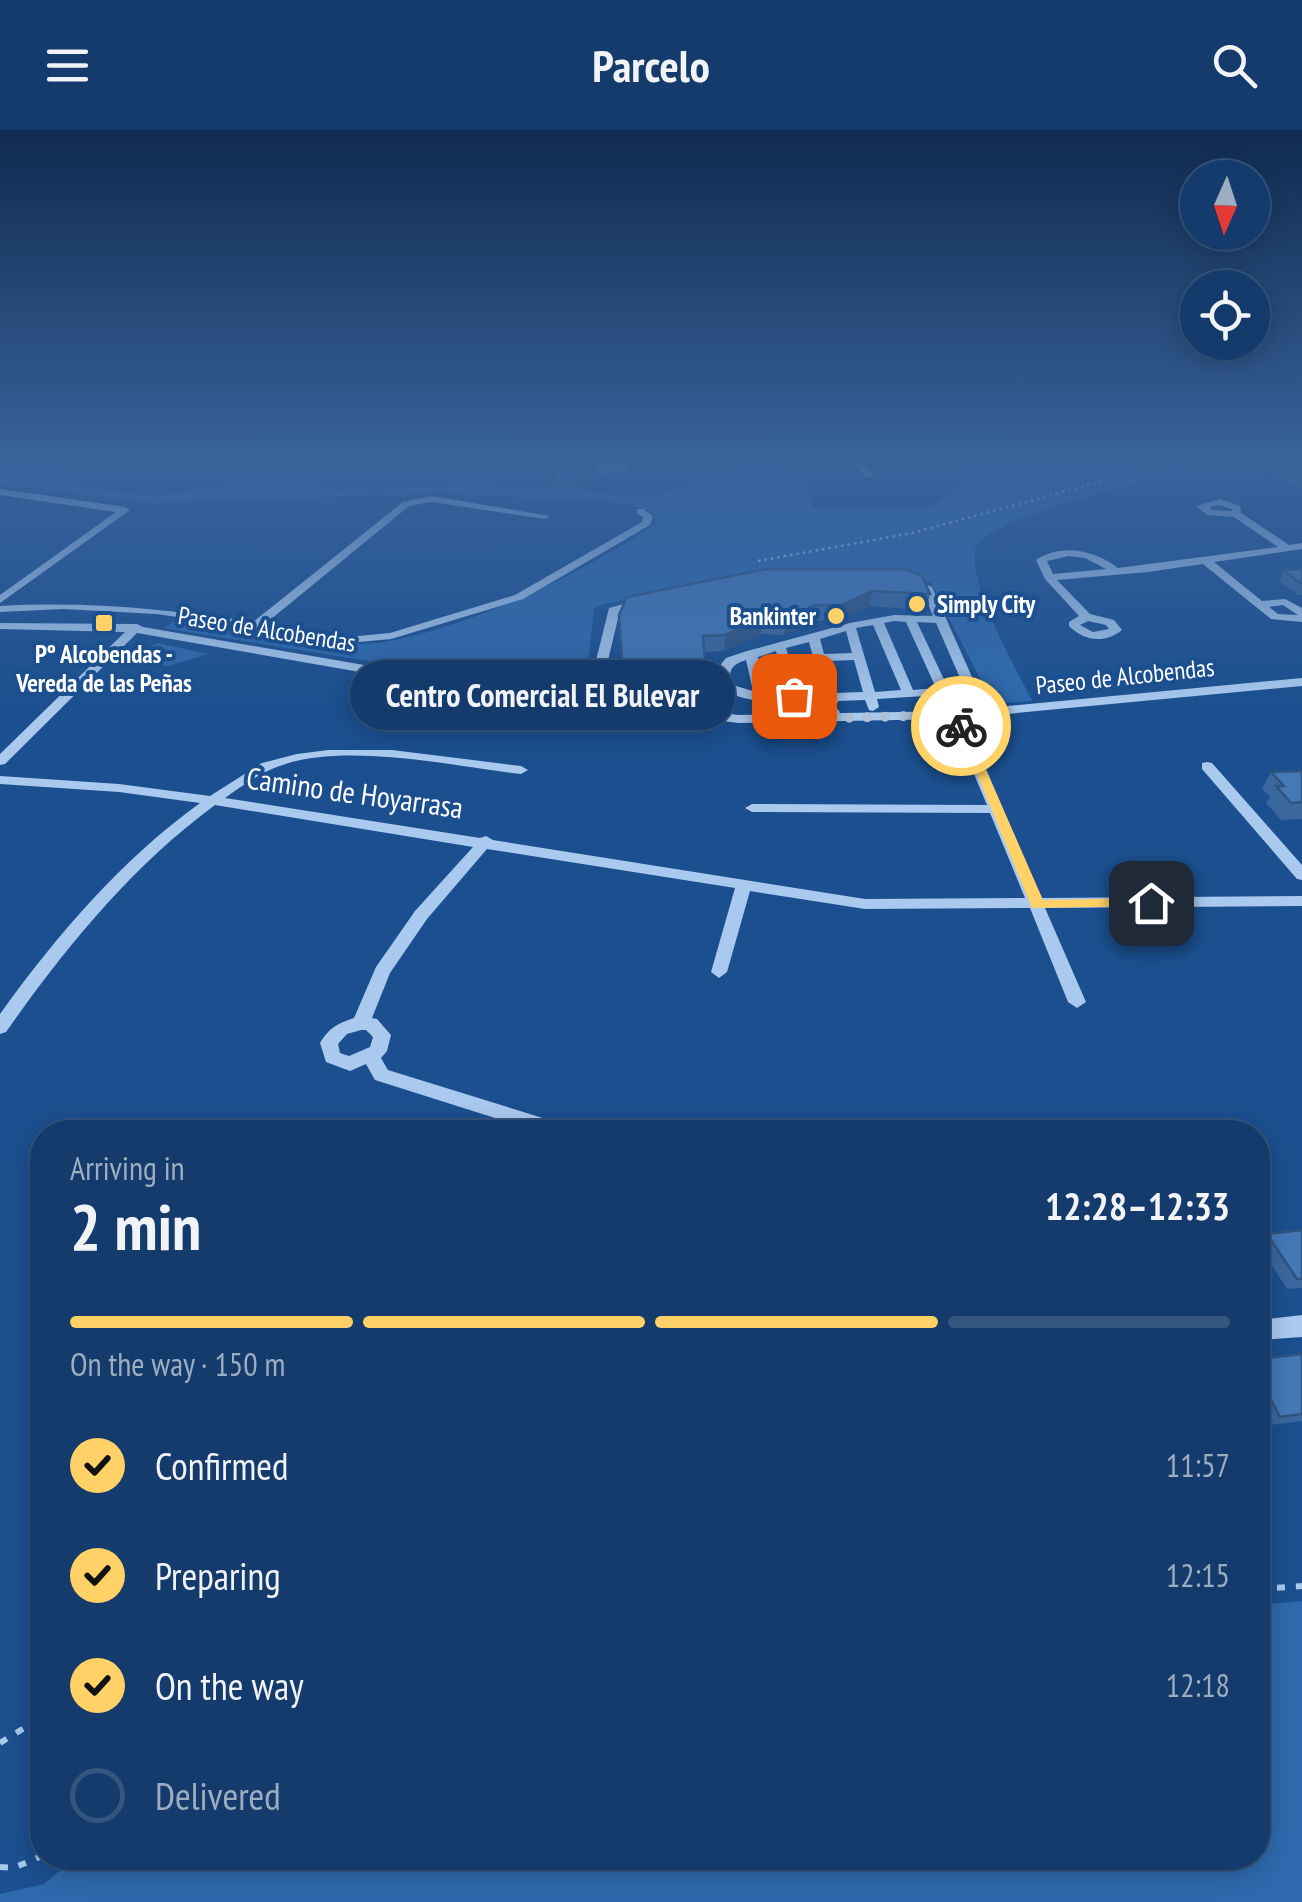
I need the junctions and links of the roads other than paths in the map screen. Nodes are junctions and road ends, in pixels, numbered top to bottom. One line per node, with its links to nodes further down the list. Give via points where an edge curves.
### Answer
1 (80, 543): 11 (street)
2 (358, 543): 20 (street)
3 (614, 543): 20 (street, via 520,597 391,636 348,640)
4 (1279, 543): 6 (street)
5 (1302, 546): 6 (street)
6 (1285, 547): 7 (street)
7 (1206, 561): 8 (street); 16 (street, via 1280,620)
8 (1114, 571): 9 (street); 9 (street, via 1089,556 1054,554 1039,564)
9 (1049, 577): 15 (street)
10 (884, 578): 19 (street, via 918,580)
11 (0, 600)
12 (650, 600): 36 (street, via 615,608)
13 (0, 609): 14 (street)
14 (157, 611): 20 (street); 23 (street)
15 (1086, 616)
16 (1302, 616)
17 (910, 619): 18 (street); 19 (street); 30 (street)
18 (877, 620): 22 (street); 31 (street)
19 (940, 620): 30 (street, via 970,686)
20 (257, 625)
21 (0, 626): 23 (street, Paseo de Alcobendas)
22 (850, 626): 24 (street); 27 (street)
23 (134, 630): 36 (street, Paseo de Alcobendas); 40 (street)
24 (813, 636): 25 (street); 28 (street)
25 (780, 646): 26 (street); 33 (street)
26 (751, 654): 32 (street); 32 (street, via 724,668 723,686 742,697)
27 (860, 656): 28 (street); 35 (street)
28 (819, 658): 34 (street)
29 (1302, 682): 37 (street, Paseo de Alcobendas)
30 (943, 692): 31 (street)
31 (909, 694): 35 (street)
32 (760, 696): 33 (street)
33 (794, 696): 34 (street)
34 (830, 696): 35 (street); 38 (street)
35 (870, 696): 39 (street)
36 (592, 704): 38 (street, Paseo de Alcobendas, via 739,718)
37 (956, 715): 39 (street, Paseo de Alcobendas); 46 (street)
38 (836, 718): 39 (street, Paseo de Alcobendas)
39 (876, 719)
40 (0, 762)
41 (1207, 766): 48 (street)
42 (520, 770): 44 (street, Camino de Hoyarrasa, via 314,753 266,766)
43 (0, 780): 44 (street, Camino de Hoyarrasa)
44 (215, 802): 47 (street, Camino de Hoyarrasa); 55 (street, Camino de Hoyarrasa, via 124,872)
45 (752, 808): 46 (street)
46 (994, 809): 51 (street)
47 (486, 841): 49 (street, Camino de Hoyarrasa); 54 (street, Camino de Hoyarrasa, via 382,971)
48 (1302, 875)
49 (744, 884): 51 (street, Camino de Hoyarrasa, via 865,904); 52 (street)
50 (1302, 901): 51 (street, Camino de Hoyarrasa)
51 (1038, 904): 53 (street)
52 (720, 972)
53 (1077, 1002)
54 (361, 1023): 56 (street, via 382,1035); 56 (street, via 340,1029 328,1050 340,1062)
55 (0, 1027)
56 (371, 1058): 57 (street, via 382,1074)
57 (525, 1120)
58 (1302, 1326): 59 (street)
59 (1270, 1329)

